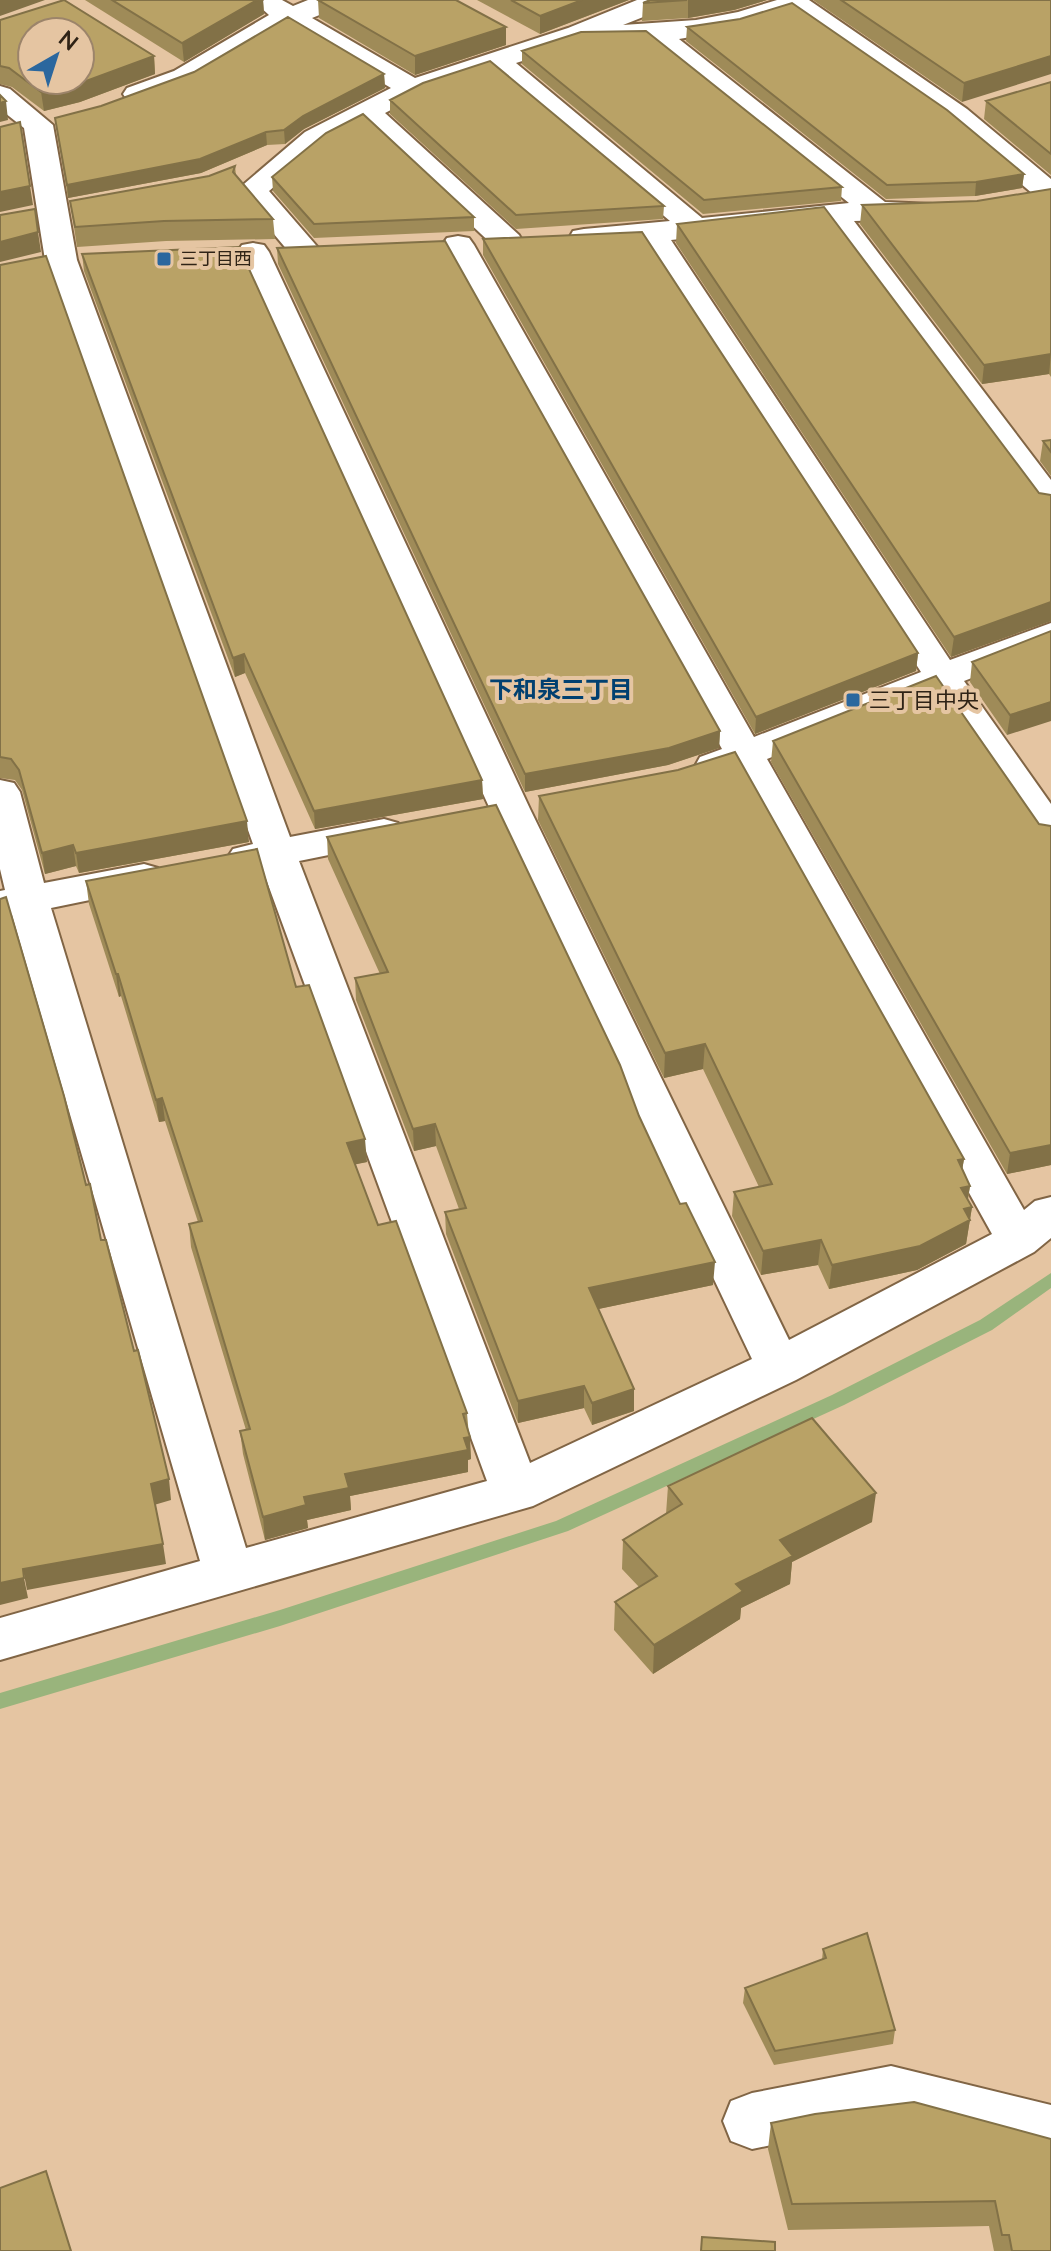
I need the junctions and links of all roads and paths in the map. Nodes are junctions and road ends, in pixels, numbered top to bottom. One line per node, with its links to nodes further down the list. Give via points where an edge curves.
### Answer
1 (263, 0): 5 (street)
2 (332, 0): 5 (street)
3 (644, 2): 7 (street)
4 (798, 2): 8 (street, via 755,18); 18 (street)
5 (290, 15): 12 (street); 13 (street)
6 (500, 27): 9 (street)
7 (578, 34): 8 (street); 9 (street)
8 (655, 34): 26 (street)
9 (538, 47): 11 (street)
10 (159, 61): 12 (street)
11 (496, 61): 13 (street); 29 (street)
12 (184, 77): 15 (street)
13 (412, 88): 17 (street)
14 (0, 95): 19 (street)
15 (118, 101)
16 (987, 106): 18 (street)
17 (367, 112): 21 (street); 31 (street)
18 (957, 115): 23 (street)
19 (52, 121): 20 (street); 28 (street, via 42,166)
20 (0, 134)
21 (315, 138): 22 (street); 33 (street, via 252,190)
22 (223, 178)
23 (1041, 197)
24 (85, 208): 28 (street)
25 (959, 208): 26 (street)
26 (879, 212): 27 (street)
27 (832, 213): 29 (street); 34 (street)
28 (41, 216): 42 (street)
29 (695, 227): 30 (street)
30 (652, 235): 31 (street); 36 (street)
31 (508, 242): 37 (street, via 443,246)
32 (336, 250): 33 (street)
33 (305, 251): 45 (street, via 239,252)
34 (1051, 504)
35 (1051, 634): 36 (street)
36 (942, 676): 37 (street); 41 (street)
37 (743, 756): 38 (street); 44 (street)
38 (676, 779)
39 (0, 792): 43 (street)
40 (416, 827): 42 (street)
41 (1051, 833)
42 (276, 852): 43 (street); 46 (street)
43 (14, 901): 47 (street)
44 (1034, 1227): 45 (street)
45 (779, 1367): 46 (street)
46 (516, 1492): 47 (street)
47 (228, 1572): 48 (street)
48 (0, 1639)
49 (752, 2121): 50 (street, via 891,2093)
50 (1051, 2133)

